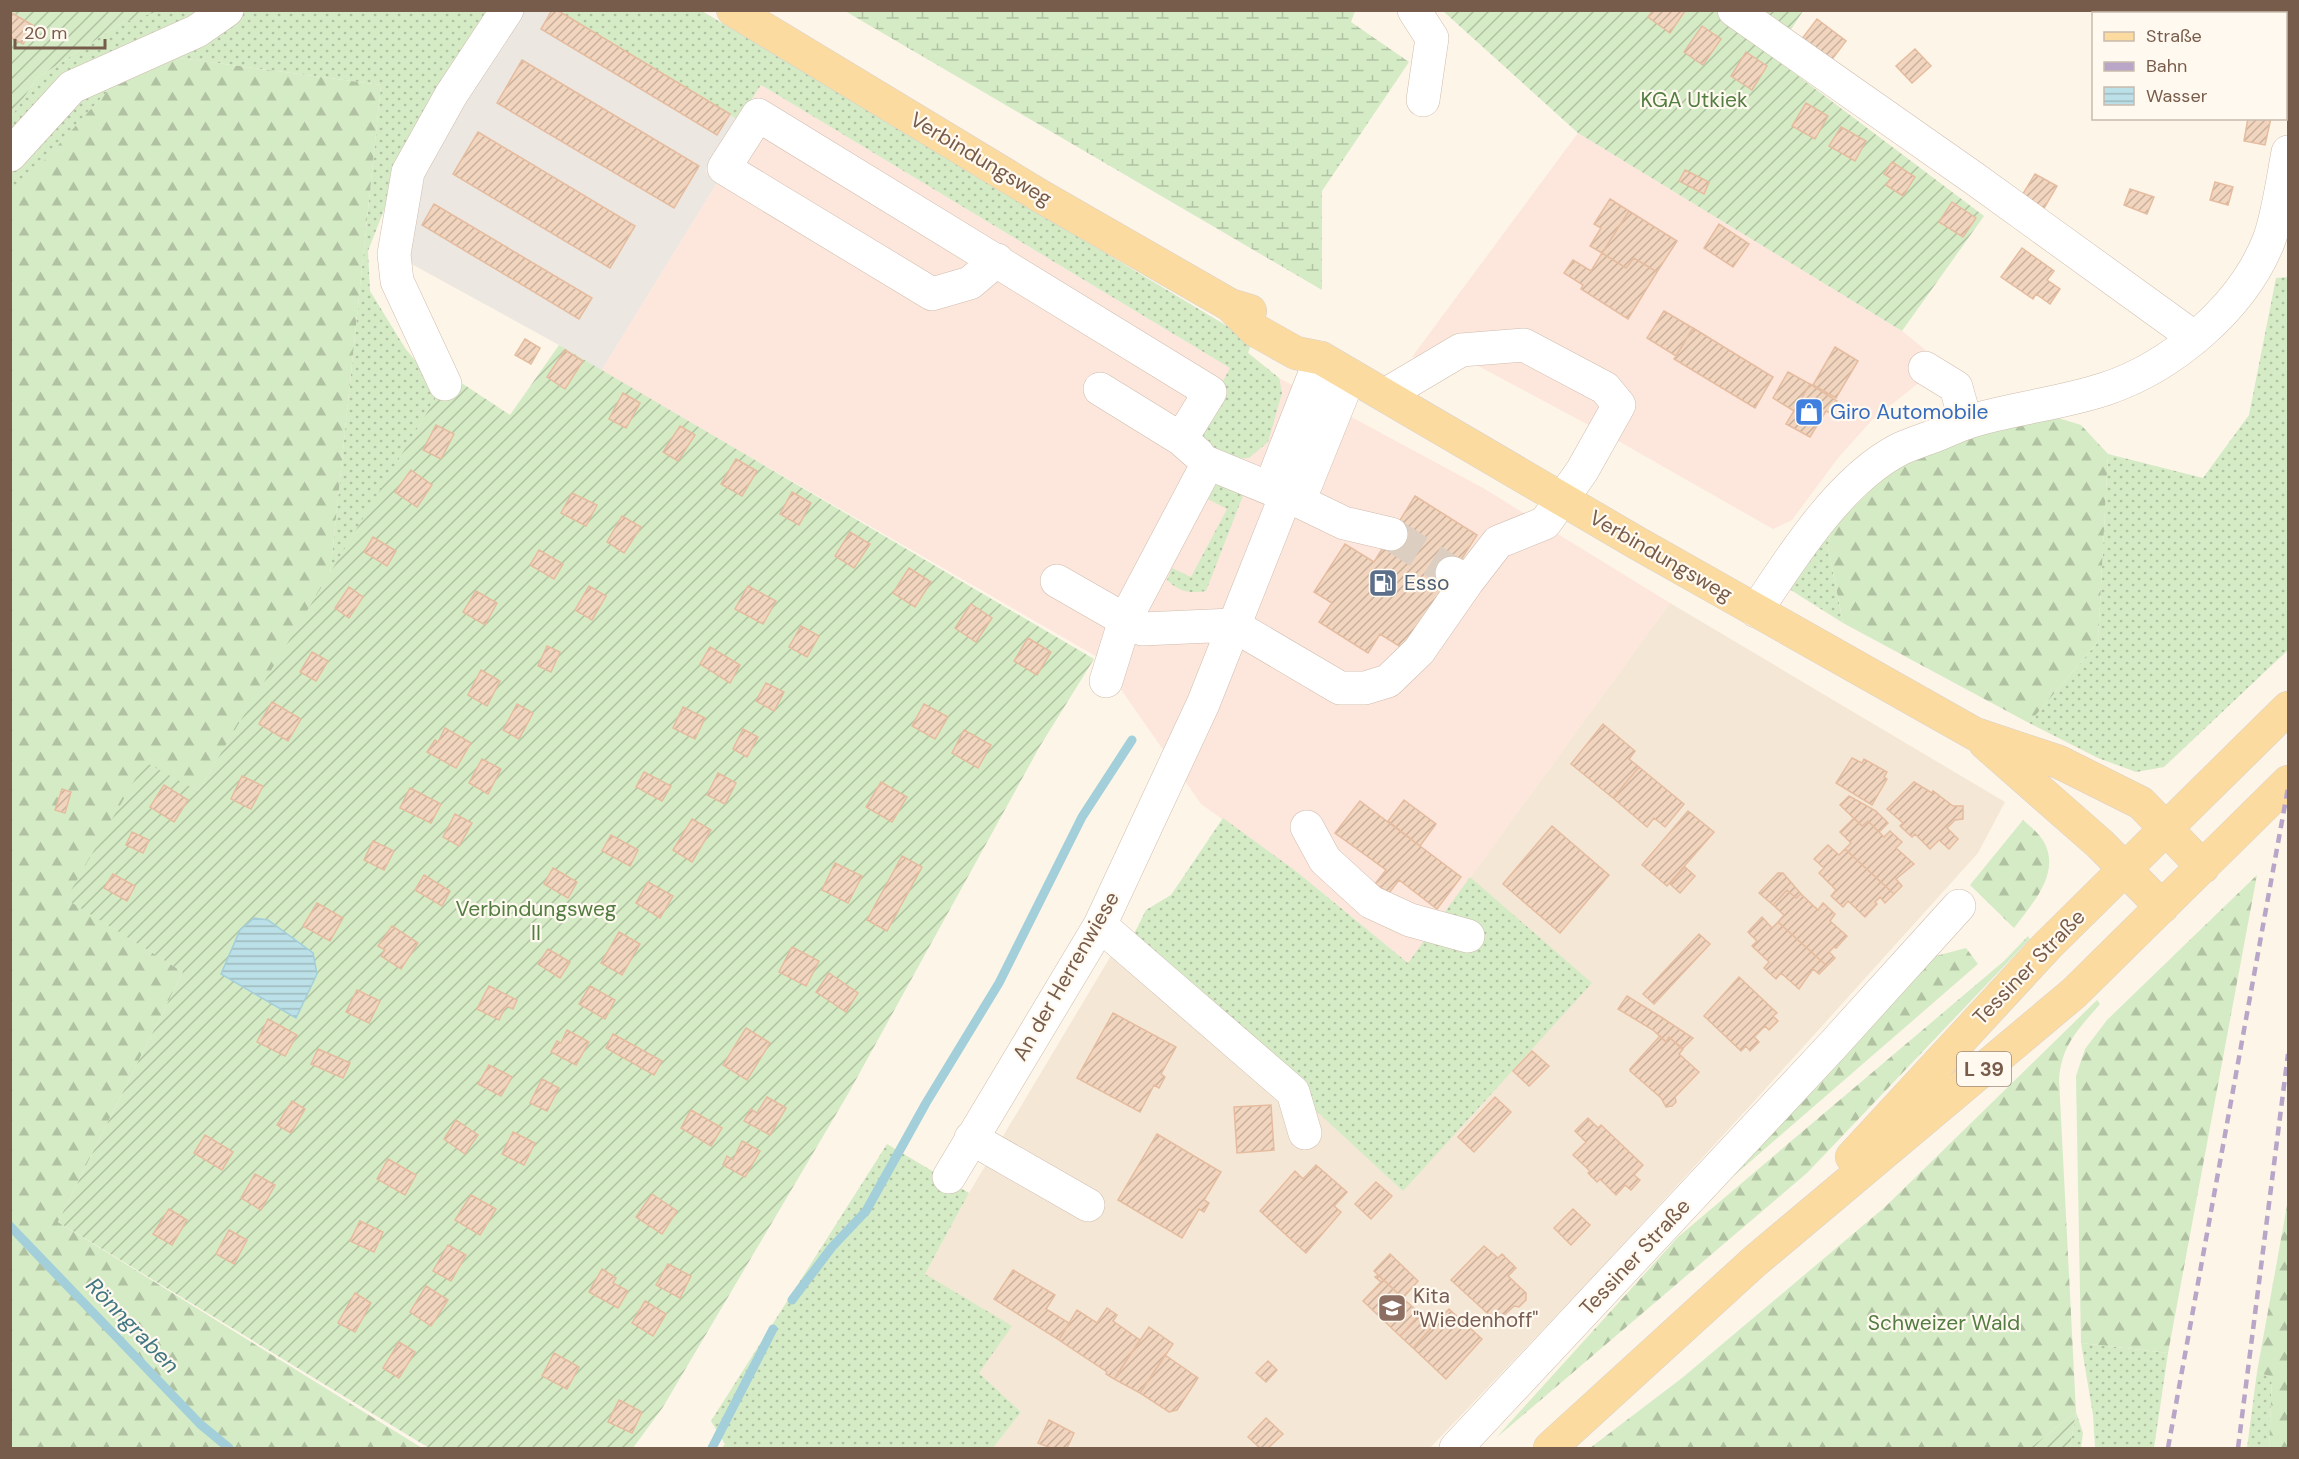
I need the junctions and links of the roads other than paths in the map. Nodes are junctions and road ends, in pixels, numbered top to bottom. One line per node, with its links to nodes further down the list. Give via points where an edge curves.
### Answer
1 (227, 10): 8 (street, via 197,31 72,87)
2 (507, 10): 14 (street, via 451,95 408,172 394,254 397,281)
3 (733, 10): 11 (main road, Verbindungsweg, via 1042,197 1230,305 1255,330 1296,353)
4 (1414, 10): 6 (street, via 1432,38)
5 (1734, 10): 10 (street)
6 (1423, 100)
7 (2289, 152): 10 (street, via 2269,240 2247,282)
8 (10, 155)
9 (997, 260): 9 (street, via 970,283 932,294 723,168 758,115); 18 (street, via 1210,392)
10 (2195, 338): 17 (street, via 2163,361 2105,389)
11 (1321, 358): 13 (main road, Verbindungsweg); 20 (street, via 1277,470)
12 (1925, 368): 17 (street, via 1956,387)
13 (1350, 375): 16 (main road, Verbindungsweg); 20 (street, via 1306,484)
14 (444, 384)
15 (1100, 389): 18 (street)
16 (1385, 395): 21 (main road, Verbindungsweg); 21 (street, via 1461,350 1524,345 1605,388 1619,405)
17 (1966, 423): 24 (street, via 1900,449 1869,470 1810,532)
18 (1181, 439): 19 (street)
19 (1208, 463): 20 (street); 25 (street)
20 (1286, 495): 22 (street, via 1344,523); 26 (street)
21 (1554, 511): 24 (main road, Verbindungsweg); 26 (street, via 1498,542 1460,577 1419,651 1388,681 1365,688 1340,688)
22 (1391, 534)
23 (1056, 581): 25 (street)
24 (1756, 610): 29 (main road, Verbindungsweg)
25 (1125, 620): 26 (street, via 1142,629); 27 (street)
26 (1233, 625): 37 (street, An der Herrenwiese, via 1216,671)
27 (1106, 681)
28 (2289, 708): 32 (main road, Tessiner Straße / L 39)
29 (1974, 734): 32 (main road, Verbindungsweg, via 2059,762 2141,803); 34 (main road, Verbindungsweg)
30 (2289, 782): 33 (main road, Tessiner Straße / L 39)
31 (1307, 827): 38 (street, via 1325,860 1371,902 1410,920)
32 (2165, 828): 33 (main road, Verbindungsweg); 34 (main road, Tessiner Straße / L 39)
33 (2208, 862): 36 (main road, Tessiner Straße / L 39)
34 (2124, 869): 36 (main road, Verbindungsweg); 43 (main road, Tessiner Straße / L 39)
35 (1959, 906): 44 (street, Tessiner Straße)
36 (2162, 907): 43 (main road, Tessiner Straße / L 39, via 2074,993)
37 (1100, 925): 39 (street, via 1293,1092); 40 (street, An der Herrenwiese)
38 (1468, 936)
39 (1305, 1133)
40 (971, 1138): 41 (street, An der Herrenwiese); 42 (street)
41 (949, 1177)
42 (1088, 1205)
43 (1755, 1261): 45 (main road, Tessiner Straße / L 39)
44 (1456, 1449)
45 (1550, 1449)

